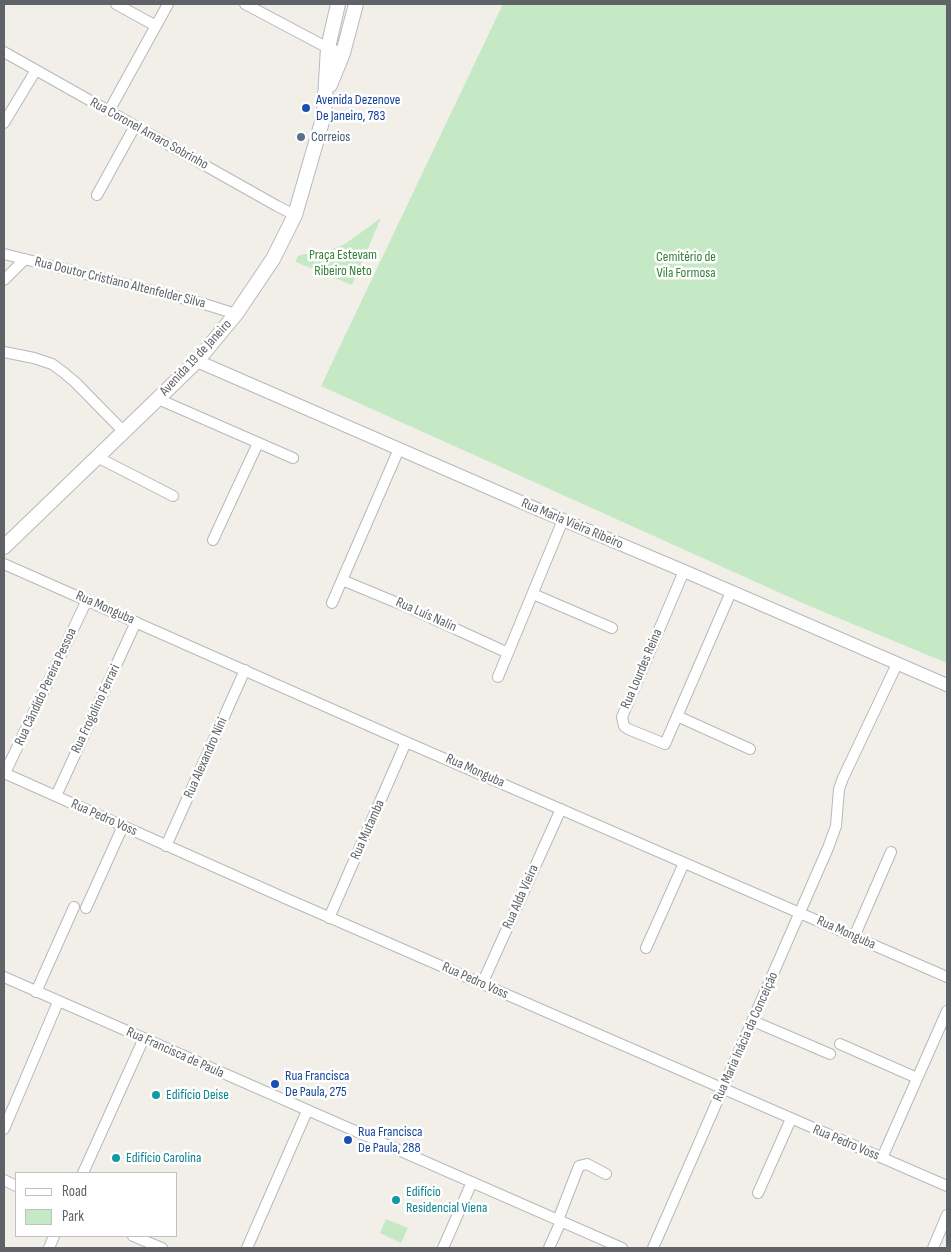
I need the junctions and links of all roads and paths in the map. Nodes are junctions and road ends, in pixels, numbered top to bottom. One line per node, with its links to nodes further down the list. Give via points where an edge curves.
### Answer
1 (116, 4): 6 (street)
2 (168, 4): 6 (street)
3 (246, 4): 7 (street)
4 (338, 4): 7 (main road, Avenida 19 de Janeiro)
5 (356, 4): 9 (main road, Avenida 19 de Janeiro)
6 (156, 26): 12 (street)
7 (328, 48): 9 (street); 11 (main road, Avenida 19 de Janeiro)
8 (4, 52): 10 (street, Rua Coronel Amaro Sobrinho)
9 (343, 54): 11 (main road, Avenida 19 de Janeiro)
10 (36, 70): 12 (street, Rua Coronel Amaro Sobrinho); 13 (street)
11 (326, 95): 16 (main road, Avenida 19 de Janeiro, via 324,115)
12 (108, 111): 14 (street, Rua Coronel Amaro Sobrinho)
13 (4, 123)
14 (135, 126): 15 (street); 16 (street, Rua Coronel Amaro Sobrinho)
15 (98, 195)
16 (296, 214): 20 (main road, Avenida 19 de Janeiro, via 273,259)
17 (4, 254): 18 (street, Rua Doutor Cristiano Altenfelder Silva)
18 (25, 259): 19 (street); 20 (street, Rua Doutor Cristiano Altenfelder Silva)
19 (4, 280)
20 (236, 314): 22 (main road, Avenida 19 de Janeiro)
21 (4, 352): 24 (street, via 52,364 64,372)
22 (197, 361): 23 (main road, Avenida 19 de Janeiro); 26 (street, Rua Maria Vieira Ribeiro)
23 (158, 399): 24 (main road, Avenida 19 de Janeiro); 25 (street)
24 (124, 432): 27 (main road, Avenida 19 de Janeiro)
25 (258, 443): 28 (street); 31 (street)
26 (399, 449): 30 (street, Rua Maria Vieira Ribeiro); 35 (street)
27 (98, 457): 29 (street); 32 (main road, Avenida 19 de Janeiro)
28 (293, 458)
29 (173, 496)
30 (563, 520): 34 (street, Rua Maria Vieira Ribeiro); 37 (street)
31 (213, 540)
32 (6, 542)
33 (4, 564): 38 (street, Rua Monguba)
34 (684, 571): 36 (street, Rua Maria Vieira Ribeiro); 47 (street, Rua Lourdes Reina, via 622,716 628,729 665,744)
35 (342, 580): 39 (street); 42 (street, Rua Luís Nalin)
36 (731, 592): 43 (street, Rua Maria Vieira Ribeiro); 47 (street)
37 (534, 594): 41 (street); 42 (street)
38 (87, 600): 40 (street, Rua Monguba); 50 (street, Rua Cândido Pereira Pessoa)
39 (332, 603)
40 (136, 622): 44 (street, Rua Monguba); 51 (street, Rua Frogolino Ferrari)
41 (612, 628)
42 (508, 653): 45 (street)
43 (896, 664): 46 (street, Rua Maria Vieira Ribeiro); 59 (street, Rua Maria Inácia da Conceição, via 843,778 836,826)
44 (245, 670): 48 (street, Rua Monguba); 54 (street, Rua Alexandro Nini)
45 (498, 677)
46 (947, 685)
47 (677, 716): 49 (street)
48 (406, 742): 52 (street, Rua Monguba); 60 (street, Rua Mutamba)
49 (750, 749)
50 (4, 773): 51 (street, Rua Pedro Voss)
51 (56, 796): 53 (street, Rua Pedro Voss)
52 (561, 810): 56 (street, Rua Monguba); 65 (street, Rua Alda Vieira)
53 (123, 826): 54 (street, Rua Pedro Voss); 58 (street)
54 (166, 846): 60 (street, Rua Pedro Voss)
55 (891, 852): 61 (street)
56 (684, 863): 59 (street, Rua Monguba); 62 (street)
57 (74, 907): 66 (street)
58 (86, 908)
59 (800, 913): 61 (street, Rua Monguba); 69 (street, Rua Maria Inácia da Conceição)
60 (329, 918): 65 (street, Rua Pedro Voss)
61 (854, 937): 64 (street, Rua Monguba)
62 (646, 948)
63 (4, 977): 66 (street, Rua Francisca de Paula)
64 (947, 977)
65 (482, 984): 74 (street, Rua Pedro Voss)
66 (36, 992): 67 (street, Rua Francisca de Paula)
67 (58, 1002): 70 (street, Rua Francisca de Paula); 77 (street)
68 (947, 1011): 73 (street)
69 (753, 1021): 72 (street); 74 (street, Rua Maria Inácia da Conceição)
70 (144, 1038): 75 (street, Rua Francisca de Paula); 79 (street)
71 (840, 1044): 73 (street)
72 (830, 1054)
73 (918, 1078): 78 (street)
74 (722, 1090): 76 (street, Rua Pedro Voss); 92 (street, Rua Maria Inácia da Conceição)
75 (307, 1111): 81 (street, Rua Francisca de Paula); 88 (street)
76 (791, 1119): 78 (street, Rua Pedro Voss); 83 (street)
77 (4, 1129)
78 (882, 1158): 82 (street, Rua Pedro Voss)
79 (83, 1172)
80 (606, 1174): 85 (street, via 587,1164 579,1166)
81 (472, 1182): 85 (street, Rua Francisca de Paula); 89 (street)
82 (947, 1186)
83 (758, 1193)
84 (947, 1215): 93 (street)
85 (559, 1221): 90 (street); 91 (street, Rua Francisca de Paula)
86 (135, 1237): 87 (street)
87 (162, 1248)
88 (247, 1248)
89 (443, 1248)
90 (549, 1248)
91 (622, 1248)
92 (653, 1248)
93 (932, 1248)

